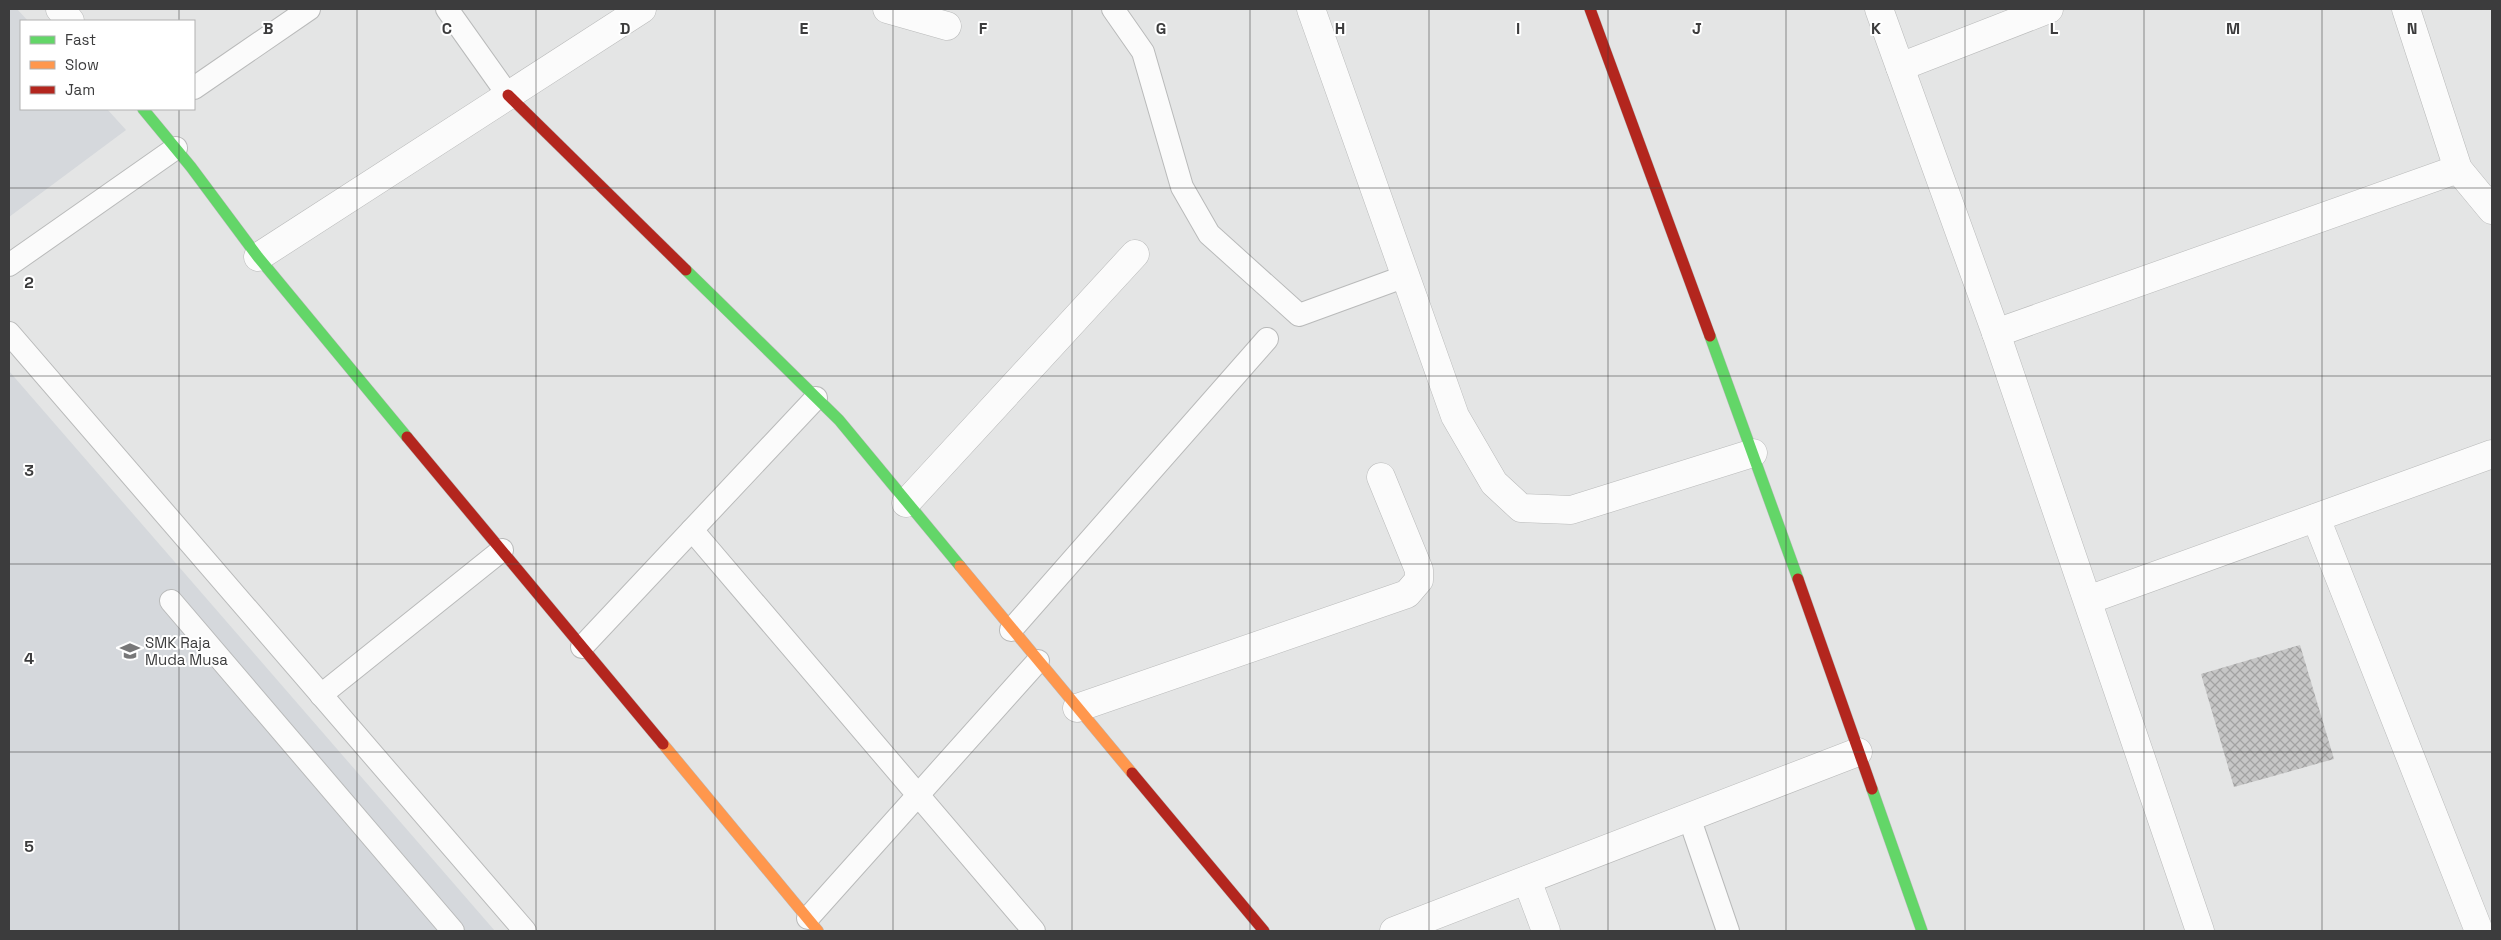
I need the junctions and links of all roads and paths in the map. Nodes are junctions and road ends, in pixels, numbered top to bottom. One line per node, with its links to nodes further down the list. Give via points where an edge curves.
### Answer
1 (60, 9): 12 (street)
2 (309, 9): 15 (lane)
3 (447, 9): 16 (lane)
4 (642, 9): 16 (street)
5 (887, 9): 13 (street)
6 (1113, 9): 24 (lane, via 1143,52 1182,187 1209,234 1299,315)
7 (1311, 9): 24 (street)
8 (1590, 9): 29 (street)
9 (1879, 9): 14 (street)
10 (2049, 9): 14 (street)
11 (2406, 9): 19 (street)
12 (69, 20)
13 (947, 26)
14 (1900, 66): 26 (street)
15 (195, 87)
16 (508, 95): 22 (street); 28 (street)
17 (152, 112): 18 (street)
18 (176, 148): 22 (street); 23 (lane)
19 (2458, 169): 20 (street); 26 (street)
20 (2492, 210)
21 (1135, 254): 32 (street)
22 (258, 257): 35 (street)
23 (9, 265)
24 (1406, 276): 29 (street, via 1455,416 1494,484 1521,508 1571,510)
25 (9, 333): 41 (lane)
26 (1996, 333): 36 (street)
27 (1267, 339): 38 (lane)
28 (816, 398): 32 (street, via 839,420); 34 (lane)
29 (1753, 454): 43 (street)
30 (2492, 454): 33 (street)
31 (1380, 477): 42 (street, via 1419,570 1419,580 1407,594)
32 (906, 503): 38 (street)
33 (2316, 518): 36 (street); 57 (street)
34 (692, 530): 39 (lane); 44 (lane)
35 (502, 550): 39 (street); 41 (lane)
36 (2088, 600): 56 (street)
37 (171, 601): 48 (lane)
38 (1011, 630): 40 (street)
39 (582, 647): 47 (street)
40 (1038, 661): 42 (street); 44 (lane)
41 (321, 695): 49 (lane)
42 (1077, 708): 51 (street)
43 (1858, 752): 45 (street); 55 (street)
44 (918, 796): 47 (lane); 50 (lane)
45 (1689, 817): 46 (street); 54 (lane)
46 (1527, 880): 52 (street); 53 (street)
47 (813, 925)
48 (453, 931)
49 (525, 931)
50 (1034, 931)
51 (1264, 931)
52 (1394, 931)
53 (1546, 931)
54 (1728, 931)
55 (1922, 931)
56 (2200, 931)
57 (2479, 931)

